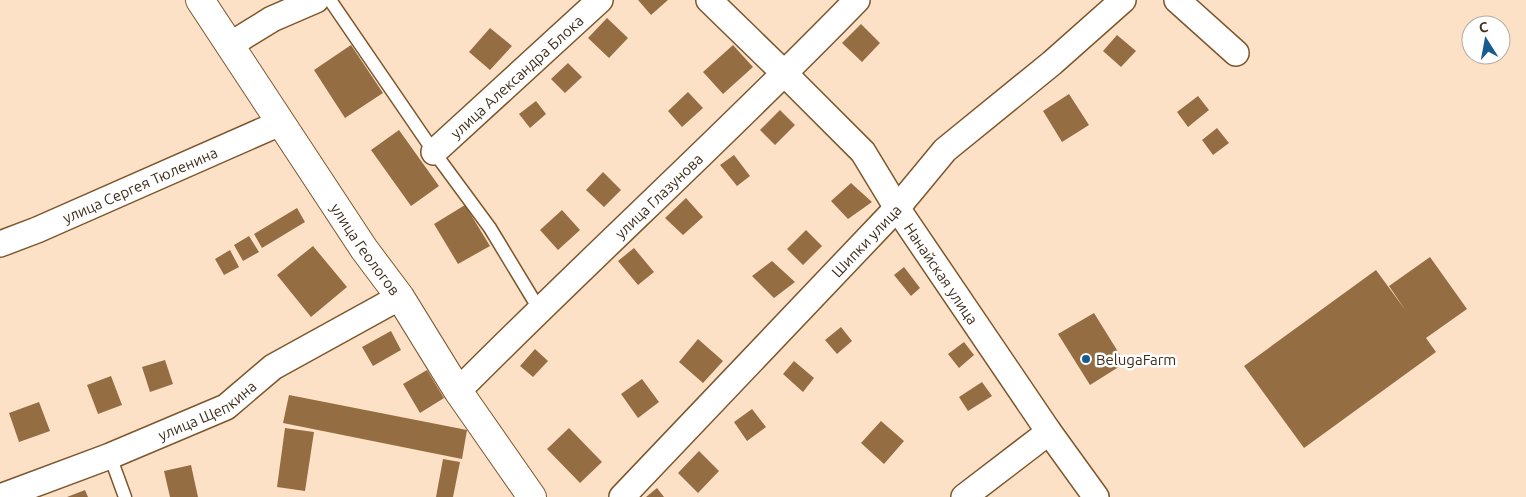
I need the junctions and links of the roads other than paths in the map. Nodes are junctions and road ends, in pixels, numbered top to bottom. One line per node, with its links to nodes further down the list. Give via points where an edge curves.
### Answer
1 (200, 0): 9 (street, улица Геологов)
2 (316, 0): 9 (street, via 272,19)
3 (330, 0): 13 (lane)
4 (600, 0): 13 (street, улица Александра Блока)
5 (709, 0): 11 (street, Нанайская улица)
6 (857, 0): 11 (street, улица Глазунова)
7 (1123, 0): 14 (street, Шипки улица, via 945,150)
8 (1177, 0): 10 (street)
9 (230, 45): 12 (street, улица Геологов)
10 (1236, 53)
11 (785, 74): 14 (street, Нанайская улица, via 863,152); 17 (street, улица Глазунова)
12 (280, 123): 15 (street, улица Сергея Тюленина); 16 (street, улица Геологов)
13 (434, 152): 17 (lane, via 490,228)
14 (897, 208): 19 (street, Нанайская улица); 24 (street, Шипки улица)
15 (0, 244)
16 (400, 297): 18 (street, улица Геологов); 20 (street, улица Щепкина, via 273,367 226,407)
17 (539, 309): 18 (street, улица Глазунова)
18 (458, 391): 23 (street, улица Геологов)
19 (1049, 432): 25 (street); 26 (street, Нанайская улица)
20 (110, 456): 21 (street, улица Щепкина); 22 (lane)
21 (0, 497)
22 (126, 497)
23 (532, 497)
24 (622, 497)
25 (964, 497)
26 (1096, 497)

